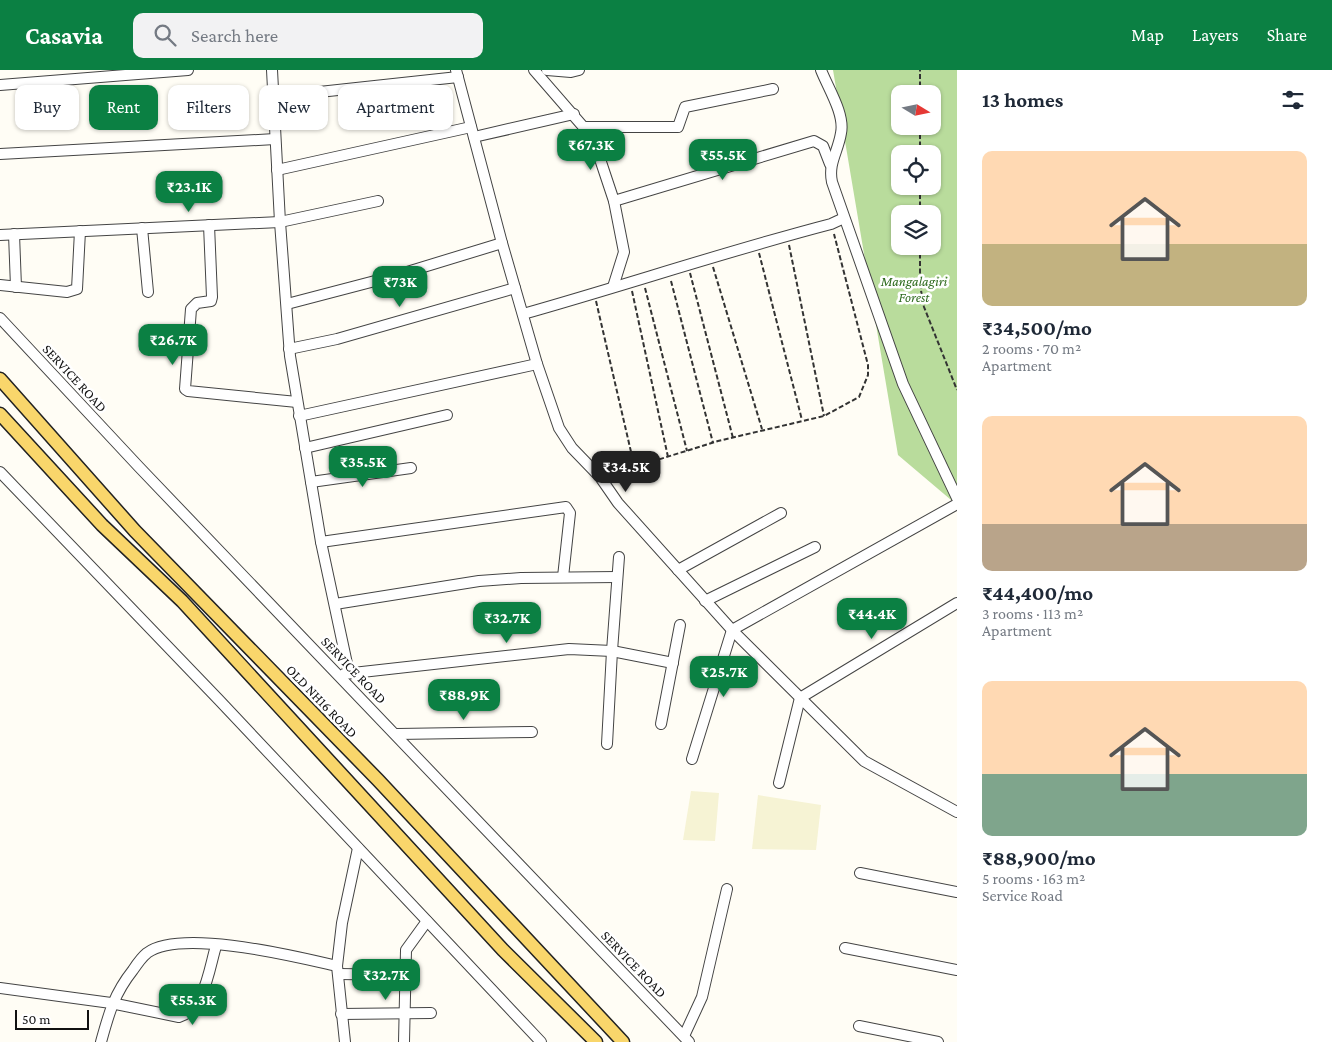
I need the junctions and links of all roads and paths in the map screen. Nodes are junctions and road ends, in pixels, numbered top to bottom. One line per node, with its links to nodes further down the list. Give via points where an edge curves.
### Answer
1 (43, 70): 11 (street)
2 (188, 70): 9 (street)
3 (272, 70): 13 (street)
4 (534, 70): 17 (street)
5 (547, 70): 6 (street)
6 (579, 70)
7 (821, 70): 23 (street, via 842,124)
8 (920, 70): 14 (path)
9 (133, 72): 11 (street)
10 (457, 73): 16 (street); 20 (street)
11 (45, 81): 12 (street)
12 (0, 85)
13 (273, 85)
14 (920, 85)
15 (773, 89): 18 (street, via 685,107 678,127)
16 (328, 90)
17 (574, 114): 18 (street); 20 (street)
18 (586, 127): 26 (street, via 593,138)
19 (275, 130): 21 (street)
20 (472, 132): 24 (street); 36 (street)
21 (275, 139): 22 (street); 24 (street)
22 (0, 154)
23 (830, 164): 26 (street, via 823,146 814,141); 27 (street, via 832,182)
24 (277, 170): 28 (street)
25 (378, 201): 28 (street)
26 (614, 201): 46 (street, via 624,252)
27 (844, 218): 29 (street); 74 (street, via 903,384)
28 (280, 222): 30 (street); 50 (street)
29 (831, 224): 35 (street); 61 (path, via 866,354 868,375 859,397)
30 (210, 225): 31 (street); 57 (street, via 212,297 196,303 191,309 185,389)
31 (142, 228): 32 (street); 48 (street)
32 (80, 231): 33 (street); 45 (street, via 77,288 68,292)
33 (14, 234): 34 (street); 45 (street)
34 (0, 235)
35 (786, 235): 37 (street); 61 (path)
36 (502, 243): 47 (street); 50 (street)
37 (757, 246): 39 (street); 62 (path)
38 (920, 255): 56 (path, via 924,307)
39 (710, 257): 40 (street); 63 (path)
40 (687, 264): 41 (street); 64 (path)
41 (668, 271): 42 (street); 65 (path)
42 (642, 279): 43 (street); 67 (path)
43 (629, 281): 46 (street); 68 (path)
44 (0, 285): 45 (street)
45 (16, 287)
46 (613, 287): 49 (street)
47 (515, 288): 51 (street); 53 (street)
48 (148, 292)
49 (594, 294): 51 (street); 70 (path)
50 (287, 304): 53 (street)
51 (523, 314): 54 (street)
52 (0, 318): 90 (street, SERVICE ROAD, via 139,467)
53 (290, 349): 57 (street)
54 (537, 364): 60 (street); 72 (street, via 559,428 572,448)
55 (0, 379): 121 (main road, OLD NH16 ROAD, via 135,531 378,780)
56 (957, 390)
57 (297, 402): 60 (street)
58 (0, 414): 120 (main road, via 102,525 182,601 503,950)
59 (447, 415): 66 (street)
60 (299, 416): 66 (street)
61 (824, 416): 62 (path)
62 (802, 420): 63 (path)
63 (762, 429): 64 (path)
64 (734, 438): 65 (path)
65 (713, 443): 67 (path)
66 (305, 448): 73 (street)
67 (687, 451): 68 (path)
68 (668, 457): 70 (path)
69 (411, 468): 73 (street)
70 (635, 469): 72 (path)
71 (0, 472): 99 (street)
72 (600, 477): 80 (street, via 618,503)
73 (312, 482): 77 (street)
74 (957, 498)
75 (957, 504): 87 (street)
76 (780, 513): 80 (street)
77 (321, 542): 81 (street, via 566,507 570,513); 85 (street)
78 (815, 547): 83 (street)
79 (619, 557): 82 (street)
80 (678, 570): 83 (street)
81 (563, 577): 82 (street); 85 (street, via 479,582)
82 (616, 577): 88 (street)
83 (706, 601): 87 (street)
84 (957, 603): 91 (street)
85 (335, 604): 90 (street)
86 (680, 625): 89 (street)
87 (732, 630): 91 (street); 96 (street)
88 (612, 651): 89 (street); 90 (street, via 569,649); 95 (street)
89 (673, 663): 92 (street)
90 (345, 674): 94 (street, SERVICE ROAD)
91 (800, 698): 97 (street); 98 (street, via 864,761)
92 (661, 724)
93 (532, 732): 94 (street)
94 (396, 734): 115 (street, SERVICE ROAD)
95 (607, 744)
96 (692, 759)
97 (779, 783)
98 (957, 812)
99 (358, 848): 103 (street); 106 (street, via 342,923)
100 (860, 873): 102 (street)
101 (727, 889): 115 (street, via 702,997)
102 (957, 892)
103 (427, 921): 108 (street, via 409,944); 119 (street)
104 (216, 946): 106 (street, via 276,953); 110 (street, via 187,942 153,949 145,954); 110 (street, via 200,998 188,1014 179,1017)
105 (845, 948): 107 (street)
106 (338, 970): 108 (street); 113 (street)
107 (957, 970)
108 (404, 975): 112 (street)
109 (0, 988): 110 (street)
110 (111, 1003): 116 (street)
111 (431, 1012): 112 (street)
112 (405, 1013): 113 (street); 118 (street)
113 (341, 1014): 117 (street)
114 (860, 1026): 122 (street)
115 (687, 1039)
116 (101, 1042)
117 (345, 1042)
118 (404, 1042)
119 (541, 1042)
120 (596, 1042)
121 (623, 1042)
122 (938, 1042)

